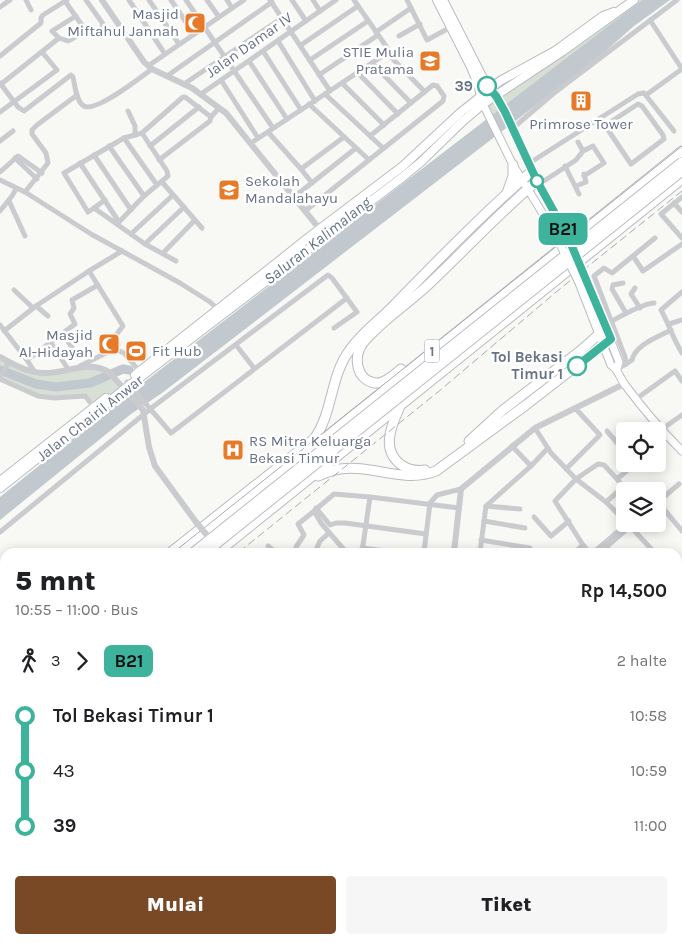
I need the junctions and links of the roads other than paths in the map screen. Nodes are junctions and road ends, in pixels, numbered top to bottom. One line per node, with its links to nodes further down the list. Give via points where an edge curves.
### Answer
1 (10, 0): 24 (street)
2 (26, 0): 27 (street)
3 (66, 0): 29 (street); 35 (street, via 42,16)
4 (86, 0): 40 (street, via 103,26 93,35)
5 (102, 0): 60 (street)
6 (129, 0): 53 (street)
7 (149, 0): 48 (street)
8 (171, 0): 43 (street)
9 (186, 0): 37 (street)
10 (207, 0): 30 (street)
11 (227, 0): 25 (street)
12 (244, 0): 25 (street)
13 (292, 0): 33 (street)
14 (312, 0): 28 (street)
15 (335, 0): 28 (street, Jalan Damar IV)
16 (354, 0): 23 (street)
17 (407, 0): 26 (street)
18 (437, 0): 38 (main road)
19 (443, 0): 71 (main road)
20 (634, 0): 58 (main road)
21 (677, 0): 32 (street)
22 (271, 1): 31 (street); 47 (street)
23 (358, 6): 34 (street); 49 (street)
24 (0, 7)
25 (232, 8): 30 (street)
26 (411, 8): 36 (street); 42 (street)
27 (31, 10)
28 (320, 11): 33 (street, Jalan Damar IV)
29 (76, 16): 39 (street); 40 (street)
30 (219, 17): 37 (street)
31 (282, 18): 41 (street); 55 (street)
32 (650, 20): 61 (street); 94 (street)
33 (306, 21): 41 (street, Jalan Damar IV)
34 (368, 21): 42 (street); 56 (street)
35 (42, 23): 39 (street); 54 (street)
36 (420, 24): 38 (street, via 427,40); 44 (street)
37 (205, 27): 43 (street); 47 (street)
38 (451, 28): 82 (main road, via 471,67)
39 (52, 31): 45 (street)
40 (86, 31): 45 (street, via 68,41)
41 (292, 31): 46 (street, Jalan Damar IV); 49 (street)
42 (377, 33): 52 (street); 64 (street)
43 (194, 34): 48 (street)
44 (399, 36)
45 (59, 38): 51 (street)
46 (278, 41): 50 (street, Jalan Damar IV); 80 (street)
47 (215, 42): 55 (street); 65 (street)
48 (179, 44): 53 (street)
49 (301, 45): 56 (street)
50 (263, 51): 57 (street, Jalan Damar IV); 86 (street)
51 (42, 52): 68 (street); 79 (street, via 57,70)
52 (387, 53): 59 (street); 73 (street)
53 (165, 54): 60 (street)
54 (0, 56)
55 (225, 57): 62 (street); 69 (street)
56 (310, 60): 64 (street)
57 (249, 61): 62 (street, Jalan Damar IV); 91 (street)
58 (542, 62): 71 (main road, via 500,80); 78 (main road)
59 (372, 63): 63 (street); 81 (street)
60 (150, 68): 65 (street); 75 (street, via 104,102 90,107 82,105)
61 (682, 69): 76 (street)
62 (234, 71): 66 (street, Jalan Damar IV); 95 (street)
63 (357, 72): 67 (street); 88 (street)
64 (320, 75): 72 (street)
65 (167, 76): 69 (street)
66 (221, 80): 74 (street, Jalan Damar IV); 103 (street)
67 (342, 83): 72 (street); 92 (street)
68 (0, 84): 79 (street)
69 (184, 84): 70 (street)
70 (192, 88): 74 (street); 77 (street)
71 (489, 89): 78 (main road); 82 (main road)
72 (328, 92): 80 (street); 100 (street)
73 (426, 92): 81 (street); 110 (street, via 436,85 444,99)
74 (201, 94): 84 (street)
75 (77, 95): 79 (street, via 72,75 26,111); 125 (street, via 32,130 48,159)
76 (646, 95): 90 (street, via 638,94); 96 (street)
77 (186, 97): 83 (street); 98 (street, via 182,97)
78 (497, 98): 82 (main road); 94 (main road)
79 (14, 102): 87 (street)
80 (312, 102): 86 (street); 101 (street)
81 (411, 103): 88 (street)
82 (483, 104): 119 (main road); 156 (main road, Jalan Chairil Anwar, via 460,113 404,166)
83 (199, 108): 89 (street); 108 (street)
84 (219, 108): 89 (street); 106 (street)
85 (128, 110): 99 (street)
86 (301, 110): 91 (street)
87 (0, 112)
88 (398, 114): 92 (street)
89 (210, 117): 116 (street)
90 (600, 118): 93 (street); 121 (street)
91 (287, 119): 95 (street)
92 (384, 125): 100 (street)
93 (606, 125): 93 (street, via 631,164 664,139 639,105)
94 (513, 128): 121 (main road)
95 (271, 130): 103 (street); 122 (street)
96 (674, 130)
97 (13, 131): 104 (street)
98 (142, 133): 99 (street); 108 (street)
99 (135, 135): 102 (street)
100 (370, 136): 110 (street)
101 (344, 137): 109 (street); 122 (street)
102 (124, 138): 107 (street); 133 (street)
103 (258, 138): 106 (street)
104 (0, 141)
105 (578, 142): 111 (street)
106 (251, 143): 142 (street)
107 (109, 146): 113 (street); 140 (street)
108 (150, 146): 116 (street)
109 (356, 148): 115 (street); 132 (street)
110 (383, 148): 115 (street)
111 (583, 151): 120 (street); 134 (street, via 593,146 604,163 584,175 585,183)
112 (682, 151): 168 (highway, 1)
113 (94, 155): 118 (street); 150 (street)
114 (15, 158): 124 (street); 125 (street, via 20,157); 126 (street)
115 (368, 159): 151 (street)
116 (160, 160): 131 (street, via 168,173)
117 (682, 162): 266 (highway, 1, bridge)
118 (80, 163): 144 (street); 148 (street, via 64,173 88,212)
119 (513, 165): 129 (main road); 141 (highway)
120 (565, 166): 130 (street); 134 (street)
121 (530, 168): 129 (highway); 130 (main road)
122 (301, 169): 132 (street)
123 (682, 171): 267 (highway, 1, bridge)
124 (0, 172)
125 (42, 173): 126 (street)
126 (37, 179): 137 (street)
127 (682, 179): 215 (highway, 1)
128 (0, 180): 135 (street)
129 (522, 180): 136 (main road); 141 (highway)
130 (540, 181): 136 (highway); 182 (main road, bridge)
131 (162, 182): 133 (street); 138 (street)
132 (312, 183): 142 (street)
133 (157, 185): 140 (street)
134 (576, 186): 139 (street)
135 (16, 188): 137 (street); 145 (street)
136 (527, 189): 168 (highway, via 371,335 358,352 359,370 375,383 386,380); 188 (main road, bridge, via 554,232)
137 (25, 192): 163 (street)
138 (173, 194): 147 (street); 157 (street)
139 (579, 194)
140 (144, 196): 150 (street)
141 (506, 196): 264 (highway, via 350,349 338,372 326,414 314,439)
142 (294, 197): 151 (street)
143 (682, 197): 146 (street)
144 (105, 200): 148 (street); 154 (street)
145 (9, 201): 149 (street); 158 (street)
146 (674, 203): 152 (street); 160 (street, via 661,214)
147 (184, 207): 153 (street); 161 (street)
148 (94, 208): 154 (street)
149 (0, 210)
150 (131, 210): 154 (street)
151 (305, 211): 156 (street)
152 (682, 212)
153 (195, 220): 155 (street); 164 (street)
154 (118, 223): 157 (street)
155 (202, 228)
156 (322, 232): 178 (main road, Jalan Chairil Anwar)
157 (131, 234): 161 (street)
158 (24, 236)
159 (655, 238): 165 (street)
160 (682, 238)
161 (145, 244): 164 (street)
162 (682, 244): 165 (street, via 643,272)
163 (122, 251): 167 (street); 178 (street, via 180,283)
164 (162, 253): 166 (street)
165 (633, 256): 182 (street, via 612,273 604,268 594,276)
166 (176, 261)
167 (89, 271): 170 (street); 176 (street)
168 (518, 282): 265 (highway, 1)
169 (623, 283): 179 (street, via 614,285 612,289)
170 (98, 285): 187 (street, via 72,300 74,307 70,314 75,323); 194 (street, via 124,324 116,335 118,345)
171 (636, 288): 177 (street, via 631,294)
172 (14, 290): 176 (street)
173 (682, 292): 184 (street, via 661,310)
174 (347, 298): 185 (street, via 356,312); 191 (street, via 332,278 326,276); 204 (street)
175 (654, 303): 177 (street)
176 (34, 307): 180 (street); 186 (street)
177 (640, 308): 179 (street)
178 (221, 312): 208 (main road, Jalan Chairil Anwar); 212 (main road, Jalan Chairil Anwar)
179 (626, 313): 182 (street)
180 (48, 316)
181 (682, 320): 184 (street)
182 (609, 324): 188 (highway); 189 (main road); 201 (street)
183 (0, 325): 186 (street)
184 (670, 327): 195 (street); 201 (street, via 634,353)
185 (334, 328)
186 (4, 331): 198 (street)
187 (62, 334): 190 (street); 193 (street)
188 (599, 334): 192 (main road); 196 (highway)
189 (611, 339): 192 (highway); 206 (main road, via 619,362)
190 (51, 343): 198 (street); 205 (street)
191 (236, 345): 204 (street); 217 (street)
192 (603, 345): 196 (highway); 206 (main road, via 611,364)
193 (72, 347)
194 (115, 348): 199 (street); 208 (street, via 124,353)
195 (682, 353)
196 (583, 355): 215 (highway, via 503,410 432,468 416,471 394,458 389,434); 233 (highway, via 526,405 436,470 412,476 341,469)
197 (0, 357): 200 (street)
198 (27, 360): 207 (street)
199 (92, 361): 202 (street); 203 (street)
200 (8, 363): 207 (street); 209 (street)
201 (626, 364): 206 (street)
202 (79, 367): 203 (street); 205 (street)
203 (95, 368): 212 (street, via 105,369)
204 (254, 368): 217 (street, via 171,433)
205 (68, 369): 207 (street)
206 (617, 369): 211 (main road)
207 (34, 371)
208 (140, 372): 212 (main road, Jalan Chairil Anwar)
209 (0, 378): 214 (street, via 38,396 85,396)
210 (682, 381): 213 (street, via 675,371)
211 (624, 384): 213 (main road); 216 (street)
212 (126, 386): 214 (main road, Jalan Chairil Anwar); 217 (street); 224 (main road, Jalan Chairil Anwar)
213 (636, 399): 219 (main road)
214 (94, 407): 224 (main road, Jalan Chairil Anwar)
215 (400, 407): 233 (highway, 1)
216 (575, 408): 220 (street); 230 (street, via 600,436)
217 (146, 410): 255 (street); 268 (street, bridge, via 149,447 155,466)
218 (682, 415): 221 (street)
219 (656, 422)
220 (535, 428): 226 (street); 227 (street)
221 (666, 429)
222 (607, 431): 225 (street)
223 (666, 433): 228 (main road)
224 (62, 436): 235 (main road, Jalan Chairil Anwar); 237 (main road, Jalan Chairil Anwar)
225 (616, 442)
226 (512, 446): 229 (street); 238 (street)
227 (548, 448): 229 (street); 230 (street)
228 (682, 451)
229 (531, 466): 243 (street)
230 (566, 469): 234 (street)
231 (625, 472): 232 (street)
232 (617, 479): 234 (street, via 604,465 598,464); 241 (street, via 622,489)
233 (308, 480): 269 (highway, 1)
234 (576, 480): 241 (street); 251 (street, via 556,501)
235 (0, 481)
236 (679, 484): 239 (street)
237 (0, 488)
238 (460, 489): 242 (street, via 437,495); 244 (street)
239 (666, 495)
240 (370, 497): 242 (street); 246 (street, via 334,494); 252 (street)
241 (606, 502): 248 (street)
242 (430, 503): 244 (street); 260 (street)
243 (486, 506): 245 (street); 250 (street)
244 (459, 508): 274 (street)
245 (520, 509)
246 (315, 510): 252 (street, via 330,525 340,522); 259 (street); 263 (street, via 298,524 304,535)
247 (666, 511): 254 (street)
248 (616, 512)
249 (534, 517): 251 (street, via 550,536)
250 (484, 521): 253 (street); 261 (street)
251 (569, 521): 262 (street)
252 (365, 526): 260 (street); 272 (street)
253 (525, 528)
254 (682, 530)
255 (0, 532)
256 (620, 532): 279 (street)
257 (622, 532): 280 (street)
258 (637, 532): 281 (street)
259 (329, 533): 270 (street); 271 (street)
260 (426, 534): 273 (street)
261 (481, 540): 275 (street); 276 (street)
262 (583, 545): 277 (street); 278 (street)
263 (296, 547)
264 (176, 548)
265 (188, 548)
266 (199, 548)
267 (211, 548)
268 (217, 548)
269 (225, 548)
270 (317, 548)
271 (342, 548)
272 (362, 548)
273 (424, 548)
274 (454, 548)
275 (480, 548)
276 (530, 548)
277 (580, 548)
278 (586, 548)
279 (599, 548)
280 (607, 548)
281 (651, 548)

